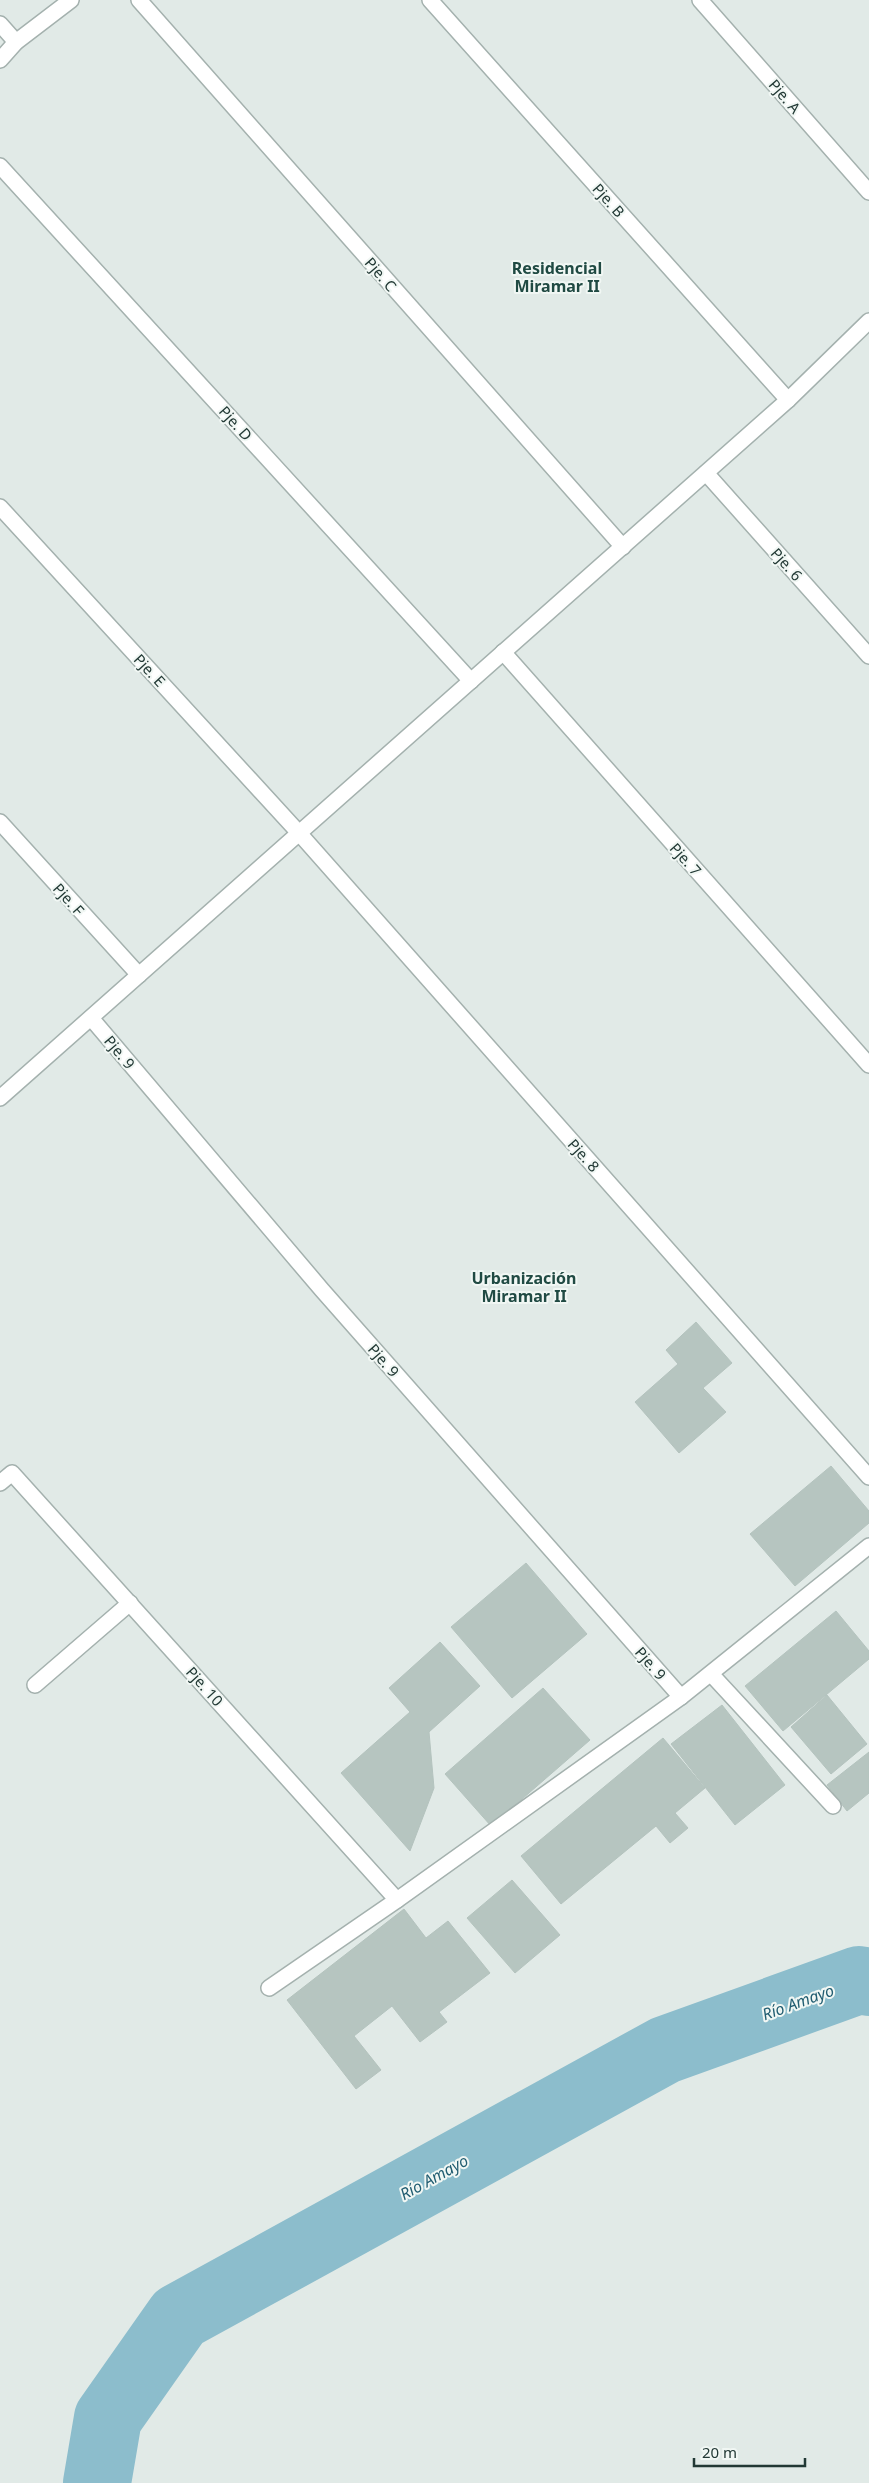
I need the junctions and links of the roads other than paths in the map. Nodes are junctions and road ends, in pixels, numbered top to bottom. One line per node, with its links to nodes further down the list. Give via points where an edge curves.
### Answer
1 (71, 0): 6 (street)
2 (139, 0): 14 (street, Pje. C)
3 (430, 0): 11 (street, Pje. B)
4 (700, 0): 9 (street, Pje. A)
5 (0, 24): 6 (street)
6 (16, 42): 7 (street)
7 (0, 60)
8 (0, 166): 17 (street, Pje. D)
9 (869, 192)
10 (869, 322): 11 (street)
11 (788, 400): 12 (street)
12 (706, 473): 14 (street); 16 (street, Pje. 6)
13 (0, 507): 19 (street, Pje. E)
14 (623, 548): 15 (street)
15 (503, 652): 17 (street); 22 (street, Pje. 7)
16 (869, 656)
17 (471, 681): 19 (street)
18 (0, 822): 20 (street, Pje. F)
19 (299, 833): 20 (street); 24 (street, Pje. 8)
20 (139, 975): 21 (street)
21 (91, 1018): 23 (street); 30 (street, Pje. 9, via 322,1290)
22 (869, 1065)
23 (0, 1098)
24 (869, 1477)
25 (6, 1478): 27 (street, Pje. 10)
26 (869, 1546): 28 (street)
27 (130, 1603): 29 (street); 32 (street, Pje. 10)
28 (712, 1675): 30 (street); 31 (street)
29 (35, 1685)
30 (681, 1697): 32 (street)
31 (833, 1806)
32 (396, 1900): 33 (street)
33 (269, 1988)

